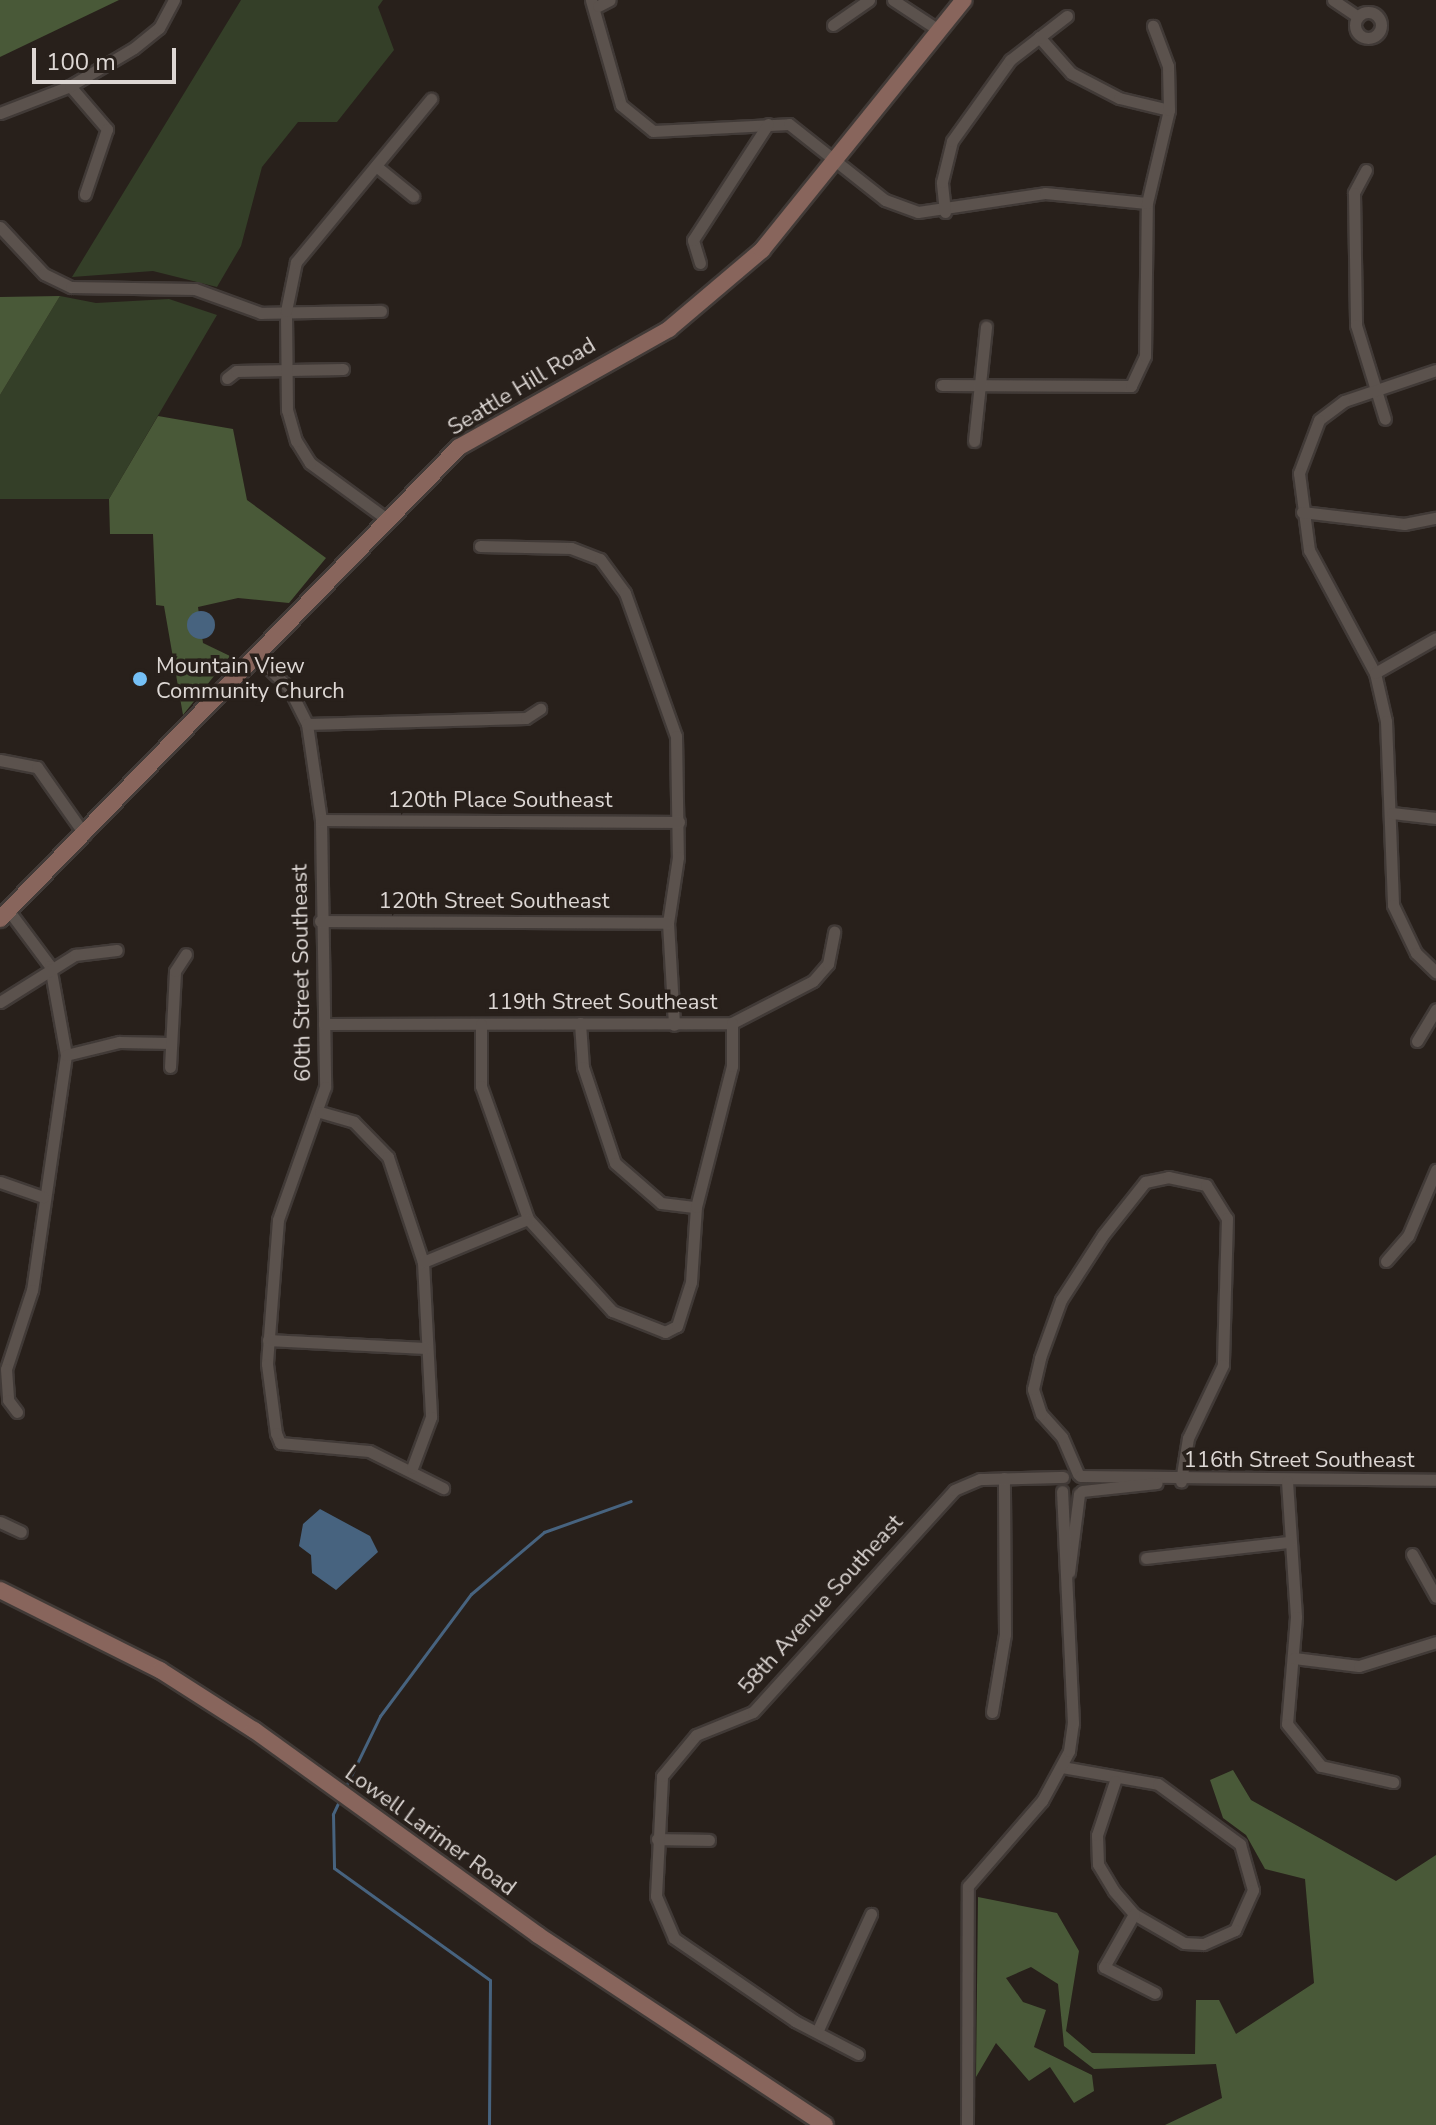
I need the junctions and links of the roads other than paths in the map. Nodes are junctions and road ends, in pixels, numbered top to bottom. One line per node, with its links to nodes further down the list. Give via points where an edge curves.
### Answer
1 (174, 0): 14 (street, via 151,35)
2 (610, 0): 7 (street)
3 (869, 0): 10 (street)
4 (893, 0): 12 (street)
5 (964, 0): 12 (main road, Seattle Hill Road)
6 (1333, 0): 9 (street)
7 (595, 3): 18 (street, via 621,105 634,120 674,135)
8 (1067, 16): 13 (street)
9 (1357, 16)
10 (833, 25)
11 (1153, 26): 16 (street, via 1168,66)
12 (937, 29): 19 (main road, Seattle Hill Road)
13 (1039, 37): 16 (street, via 1071,73 1119,98); 25 (street, via 1010,60 952,141 942,182)
14 (70, 86): 17 (street); 22 (street, via 107,129)
15 (431, 99): 20 (street)
16 (1169, 110): 24 (street)
17 (0, 113)
18 (768, 124): 19 (street, via 789,124); 27 (street, via 693,240)
19 (838, 158): 25 (street, via 885,200); 42 (main road, Seattle Hill Road, via 762,250 711,296 669,329 459,447)
20 (376, 166): 23 (street); 28 (street, via 296,262)
21 (1366, 170): 37 (street, via 1354,193 1356,325)
22 (85, 194)
23 (413, 196)
24 (1147, 203): 25 (street, via 1045,193); 36 (street, via 1151,292 1145,356 1131,386)
25 (945, 212)
26 (0, 227): 28 (street, via 44,274 71,287 153,284 195,289 237,310)
27 (700, 263)
28 (286, 311): 29 (street); 31 (street)
29 (381, 311)
30 (986, 327): 36 (street)
31 (285, 368): 32 (street); 34 (street, via 236,371); 42 (street, via 287,410 310,463)
32 (343, 369)
33 (1436, 370): 37 (street)
34 (227, 378)
35 (942, 385): 36 (street)
36 (984, 385): 39 (street)
37 (1375, 387): 38 (street); 40 (street, via 1319,420 1299,473)
38 (1385, 419)
39 (974, 441)
40 (1302, 512): 41 (street, via 1389,524); 46 (street, via 1320,580)
41 (1436, 518)
42 (388, 520): 45 (main road, Seattle Hill Road)
43 (480, 546): 53 (street, via 571,548 600,559 625,593 676,736)
44 (1436, 638): 46 (street)
45 (256, 656): 48 (street, 60th Street Southeast, via 289,688); 54 (main road, Seattle Hill Road)
46 (1375, 673): 50 (street, via 1386,721)
47 (540, 709): 48 (street, via 526,718)
48 (307, 724): 52 (street, 60th Street Southeast)
49 (0, 760): 54 (street, via 37,767)
50 (1392, 813): 51 (street); 62 (street, via 1393,905 1416,953)
51 (1436, 818)
52 (321, 820): 53 (street, 120th Place Southeast); 56 (street, 60th Street Southeast)
53 (679, 822): 57 (street)
54 (85, 835): 55 (main road, Seattle Hill Road)
55 (5, 915): 61 (street)
56 (320, 921): 57 (street, 120th Street Southeast); 67 (street, 60th Street Southeast)
57 (668, 923): 69 (street)
58 (834, 932): 66 (street, 119th Street Southeast, via 828,964 813,981)
59 (117, 950): 61 (street)
60 (186, 954): 71 (street, via 175,971)
61 (50, 966): 63 (street); 72 (street)
62 (1436, 972)
63 (0, 1002)
64 (1436, 1009): 70 (street)
65 (580, 1023): 68 (street, 119th Street Southeast); 69 (street, 119th Street Southeast); 78 (street, via 583,1067 615,1163 661,1203)
66 (732, 1023): 69 (street, 119th Street Southeast); 78 (street, via 732,1066)
67 (324, 1024): 68 (street, 119th Street Southeast); 74 (street, 60th Street Southeast)
68 (481, 1024): 79 (street, via 481,1086)
69 (674, 1025)
70 (1417, 1041)
71 (170, 1043): 72 (street, via 119,1042); 73 (street)
72 (66, 1055): 77 (street)
73 (170, 1067)
74 (320, 1112): 81 (street, via 354,1122 388,1157); 82 (street, 60th Street Southeast, via 278,1220)
75 (1436, 1170): 80 (street, via 1408,1236)
76 (0, 1182): 77 (street)
77 (43, 1197): 84 (street, via 32,1290 6,1369 8,1400)
78 (696, 1207): 79 (street, via 695,1266 677,1326 635,1326 612,1311)
79 (528, 1219): 81 (street)
80 (1386, 1261)
81 (423, 1262): 83 (street)
82 (268, 1340): 83 (street); 86 (street, 60th Street Southeast, via 280,1443 344,1446)
83 (425, 1348): 86 (street, via 431,1417)
84 (17, 1412)
85 (1068, 1455): 87 (street); 91 (street, via 1033,1389 1061,1300 1145,1182 1168,1177 1206,1185 1227,1218 1225,1349 1181,1455); 93 (street)
86 (412, 1468): 94 (street)
87 (1079, 1475): 90 (street, 116th Street Southeast); 93 (street, 116th Street Southeast); 95 (street)
88 (1004, 1478): 93 (street, 58th Avenue Southeast); 106 (street, via 1005,1634); 111 (street, 58th Avenue Southeast, via 954,1490 753,1712 681,1747 662,1776)
89 (1436, 1480): 92 (street, 116th Street Southeast)
90 (1162, 1481): 91 (street, 116th Street Southeast); 95 (street, 116th Street Southeast)
91 (1181, 1481): 92 (street, 116th Street Southeast)
92 (1287, 1481): 98 (street)
93 (1062, 1483): 95 (street, 116th Street Southeast); 101 (street)
94 (443, 1488)
95 (1080, 1493): 101 (street)
96 (0, 1522): 97 (street)
97 (21, 1532)
98 (1289, 1542): 100 (street); 105 (street)
99 (1412, 1554): 103 (street)
100 (1146, 1558)
101 (1069, 1573): 107 (street, via 1073,1723)
102 (0, 1590): 117 (main road, Lowell Larimer Road, via 160,1670 254,1730 538,1935)
103 (1436, 1597)
104 (1436, 1642): 105 (street, via 1359,1666)
105 (1294, 1658): 109 (street, via 1283,1704 1306,1755 1339,1773)
106 (992, 1712)
107 (1062, 1767): 108 (street); 118 (street, via 968,1886)
108 (1115, 1781): 113 (street, via 1097,1835 1098,1864); 113 (street, via 1158,1784 1217,1825 1240,1844 1253,1890 1235,1930 1203,1944 1184,1943)
109 (1393, 1782)
110 (709, 1840): 111 (street)
111 (657, 1842): 115 (street, 58th Avenue Southeast, via 658,1910 674,1938)
112 (871, 1914): 115 (street)
113 (1134, 1914): 114 (street, via 1104,1967)
114 (1155, 1993)
115 (817, 2032): 116 (street, 58th Avenue Southeast)
116 (858, 2054)
117 (825, 2125)
118 (967, 2125)

